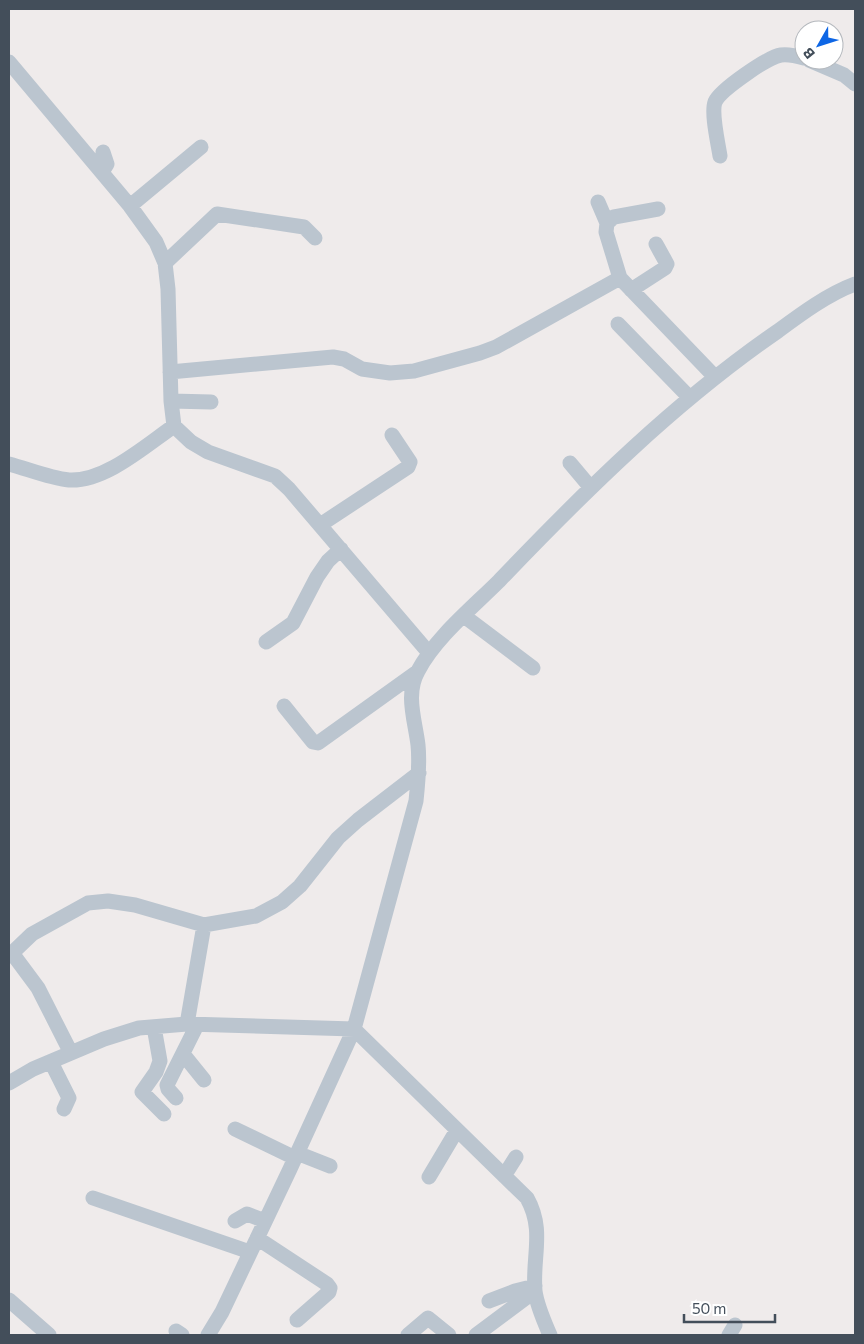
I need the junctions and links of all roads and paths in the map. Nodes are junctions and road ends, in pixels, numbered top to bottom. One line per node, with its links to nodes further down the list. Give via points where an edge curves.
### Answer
1 (794, 57): 7 (street, via 780,55 767,60 719,94 714,111)
2 (9, 62): 8 (street)
3 (831, 70): 4 (street)
4 (855, 84)
5 (201, 147): 10 (street)
6 (103, 152): 8 (street, via 107,164)
7 (720, 156)
8 (102, 172): 10 (street)
9 (598, 202): 12 (street)
10 (130, 206): 15 (street, via 156,242)
11 (658, 209): 12 (street, via 614,217)
12 (607, 223): 16 (street, via 606,232)
13 (315, 238): 15 (street, via 304,227 217,214)
14 (656, 244): 18 (street, via 667,264 665,268)
15 (164, 263): 20 (street, via 168,288)
16 (620, 278): 18 (street); 20 (street, via 496,347 414,371 374,372 333,357)
17 (855, 284): 21 (street, via 804,312)
18 (631, 290): 21 (street)
19 (618, 324): 22 (street)
20 (170, 372): 23 (street)
21 (715, 377): 22 (street)
22 (690, 398): 29 (street)
23 (171, 401): 24 (street); 25 (street)
24 (211, 402)
25 (174, 426): 28 (street, via 106,471 86,479 67,480); 30 (street, via 208,452 274,476)
26 (392, 435): 30 (street, via 410,462 408,467)
27 (570, 463): 29 (street)
28 (10, 467)
29 (591, 488): 32 (street)
30 (320, 525): 31 (street)
31 (341, 550): 33 (street, via 328,560 293,623); 34 (street)
32 (464, 616): 34 (street); 35 (street)
33 (266, 642)
34 (429, 653): 36 (street)
35 (533, 668)
36 (417, 672): 37 (street, via 318,743 313,742); 38 (street, via 412,690 412,710)
37 (284, 706)
38 (420, 774): 39 (street, via 338,838 300,886 282,902 256,916); 43 (street, via 410,827)
39 (204, 925): 40 (street, via 135,905 108,901 88,903 32,934); 41 (street)
40 (10, 955): 44 (street, via 38,988)
41 (192, 1025): 42 (street); 43 (street); 45 (street)
42 (154, 1027): 44 (street, via 113,1036); 51 (street, via 160,1062 142,1092)
43 (354, 1029): 53 (street); 54 (street)
44 (71, 1053): 46 (street)
45 (183, 1054): 47 (street); 49 (street, via 167,1085)
46 (51, 1062): 48 (street); 50 (street, via 69,1098)
47 (204, 1080)
48 (9, 1083)
49 (176, 1098)
50 (64, 1110)
51 (164, 1114)
52 (235, 1129): 54 (street)
53 (457, 1130): 57 (street); 58 (street)
54 (296, 1156): 56 (street); 61 (street)
55 (516, 1157): 57 (street)
56 (330, 1166)
57 (504, 1176): 64 (street, via 527,1198 535,1212 538,1228)
58 (429, 1177)
59 (93, 1198): 63 (street)
60 (234, 1221): 61 (street, via 247,1214)
61 (265, 1221): 62 (street)
62 (257, 1238): 63 (street); 67 (street, via 330,1288)
63 (250, 1252): 69 (street)
64 (535, 1288): 66 (street); 72 (street); 73 (street, via 541,1316)
65 (9, 1300): 68 (street)
66 (489, 1301)
67 (298, 1320)
68 (49, 1335)
69 (208, 1335)
70 (408, 1335): 71 (street, via 428,1318)
71 (448, 1335)
72 (476, 1335)
73 (550, 1335)

